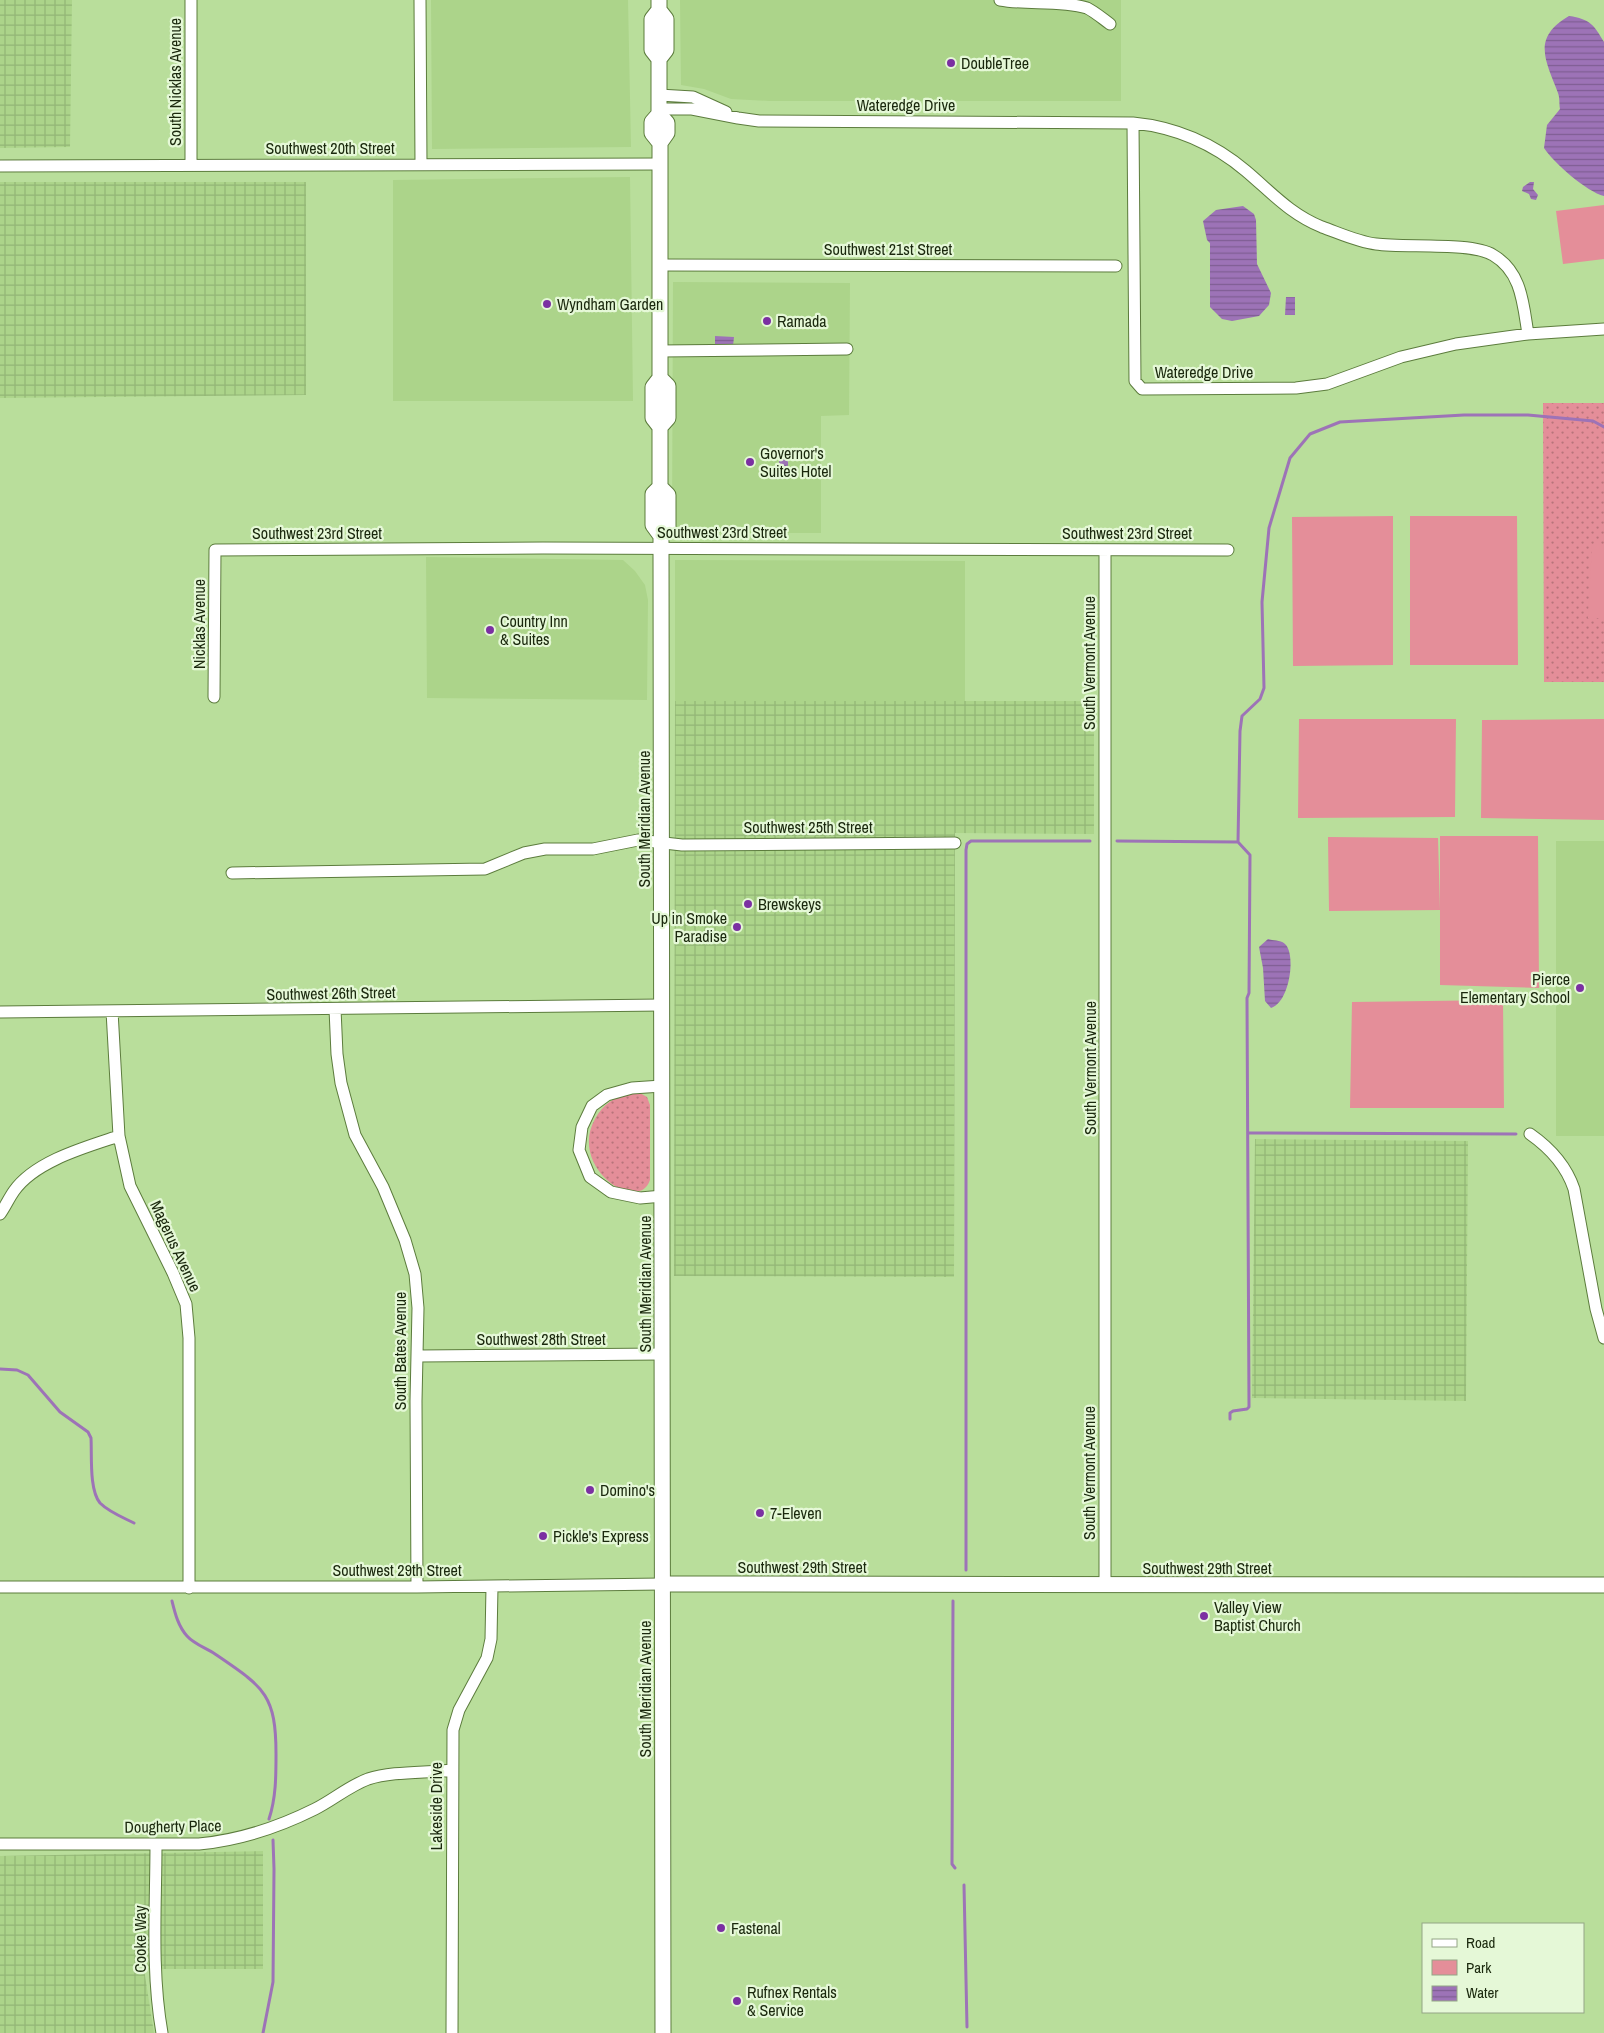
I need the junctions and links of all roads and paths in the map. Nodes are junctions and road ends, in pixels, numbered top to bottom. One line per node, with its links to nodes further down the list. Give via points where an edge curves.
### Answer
1 (191, 0): 10 (street, South Nicklas Avenue)
2 (420, 0): 8 (street)
3 (1000, 0): 5 (street, via 1068,3 1088,9)
4 (659, 5): 6 (main road, South Meridian Avenue, via 652,19 652,50 659,59)
5 (1110, 24)
6 (659, 106): 7 (street, Wateredge Drive, via 692,108 759,121); 9 (main road, South Meridian Avenue, via 652,122 652,133 660,143)
7 (1133, 123): 15 (street, Wateredge Drive, via 1190,136 1233,161 1292,212 1347,236 1375,244 1456,248 1493,254 1514,273); 15 (street, Wateredge Drive, via 1135,381 1142,389 1296,388 1327,384 1401,357 1456,344)
8 (421, 164): 9 (street, Southwest 20th Street); 10 (street, Southwest 20th Street)
9 (659, 164): 12 (main road, South Meridian Avenue)
10 (191, 165): 11 (street, Southwest 20th Street)
11 (0, 166)
12 (660, 265): 13 (street, Southwest 21st Street); 17 (main road, South Meridian Avenue)
13 (1116, 266)
14 (1604, 329): 15 (street, Wateredge Drive)
15 (1528, 334)
16 (847, 349): 17 (street)
17 (660, 351): 18 (main road, South Meridian Avenue, via 660,378 653,387 653,418 660,427 660,487 653,494 653,525)
18 (661, 542): 19 (street, Southwest 23rd Street); 20 (street, Southwest 23rd Street); 23 (main road, South Meridian Avenue)
19 (215, 550): 22 (street, Nicklas Avenue)
20 (1105, 550): 21 (street, Southwest 23rd Street); 39 (street, South Vermont Avenue)
21 (1228, 550)
22 (214, 697)
23 (661, 843): 24 (street, Southwest 25th Street); 25 (street, Southwest 25th Street, via 638,840 593,848 545,849 524,853 485,869); 26 (main road, South Meridian Avenue)
24 (954, 843)
25 (232, 873)
26 (662, 1005): 27 (street, Southwest 26th Street); 30 (main road, South Meridian Avenue)
27 (334, 1009): 28 (street, Southwest 26th Street); 37 (street, South Bates Avenue, via 337,1054 355,1135 383,1187 415,1274)
28 (112, 1011): 29 (street, Southwest 26th Street); 32 (street, Magerus Avenue)
29 (0, 1012)
30 (662, 1086): 33 (main road, South Meridian Avenue); 33 (street, via 632,1088 607,1095 592,1106 582,1127 579,1150 590,1177 611,1192 640,1198)
31 (1530, 1134): 35 (street, via 1543,1138 1570,1175)
32 (119, 1136): 34 (street, via 80,1148 42,1166 15,1189); 43 (street, Magerus Avenue, via 130,1186 186,1304 189,1338)
33 (663, 1196): 36 (main road, South Meridian Avenue)
34 (0, 1214)
35 (1604, 1338)
36 (663, 1354): 37 (street, Southwest 28th Street); 38 (main road, South Meridian Avenue)
37 (419, 1356): 44 (street, South Bates Avenue, via 416,1401)
38 (662, 1584): 39 (main road, Southwest 29th Street); 42 (street, Southwest 29th Street); 50 (main road, South Meridian Avenue)
39 (1105, 1585): 40 (main road, Southwest 29th Street)
40 (1604, 1585)
41 (0, 1587): 43 (street, Southwest 29th Street)
42 (492, 1587): 44 (street, Southwest 29th Street); 45 (street, Lakeside Drive, via 491,1639 487,1658 459,1710 453,1730)
43 (189, 1588): 44 (street, Southwest 29th Street)
44 (417, 1588)
45 (452, 1770): 47 (street, Dougherty Place, via 368,1779 278,1826 243,1838 199,1844); 49 (street, Lakeside Drive)
46 (0, 1844): 47 (street, Dougherty Place)
47 (156, 1844): 48 (street, Cooke Way, via 156,1964)
48 (162, 2033)
49 (452, 2033)
50 (663, 2033)

